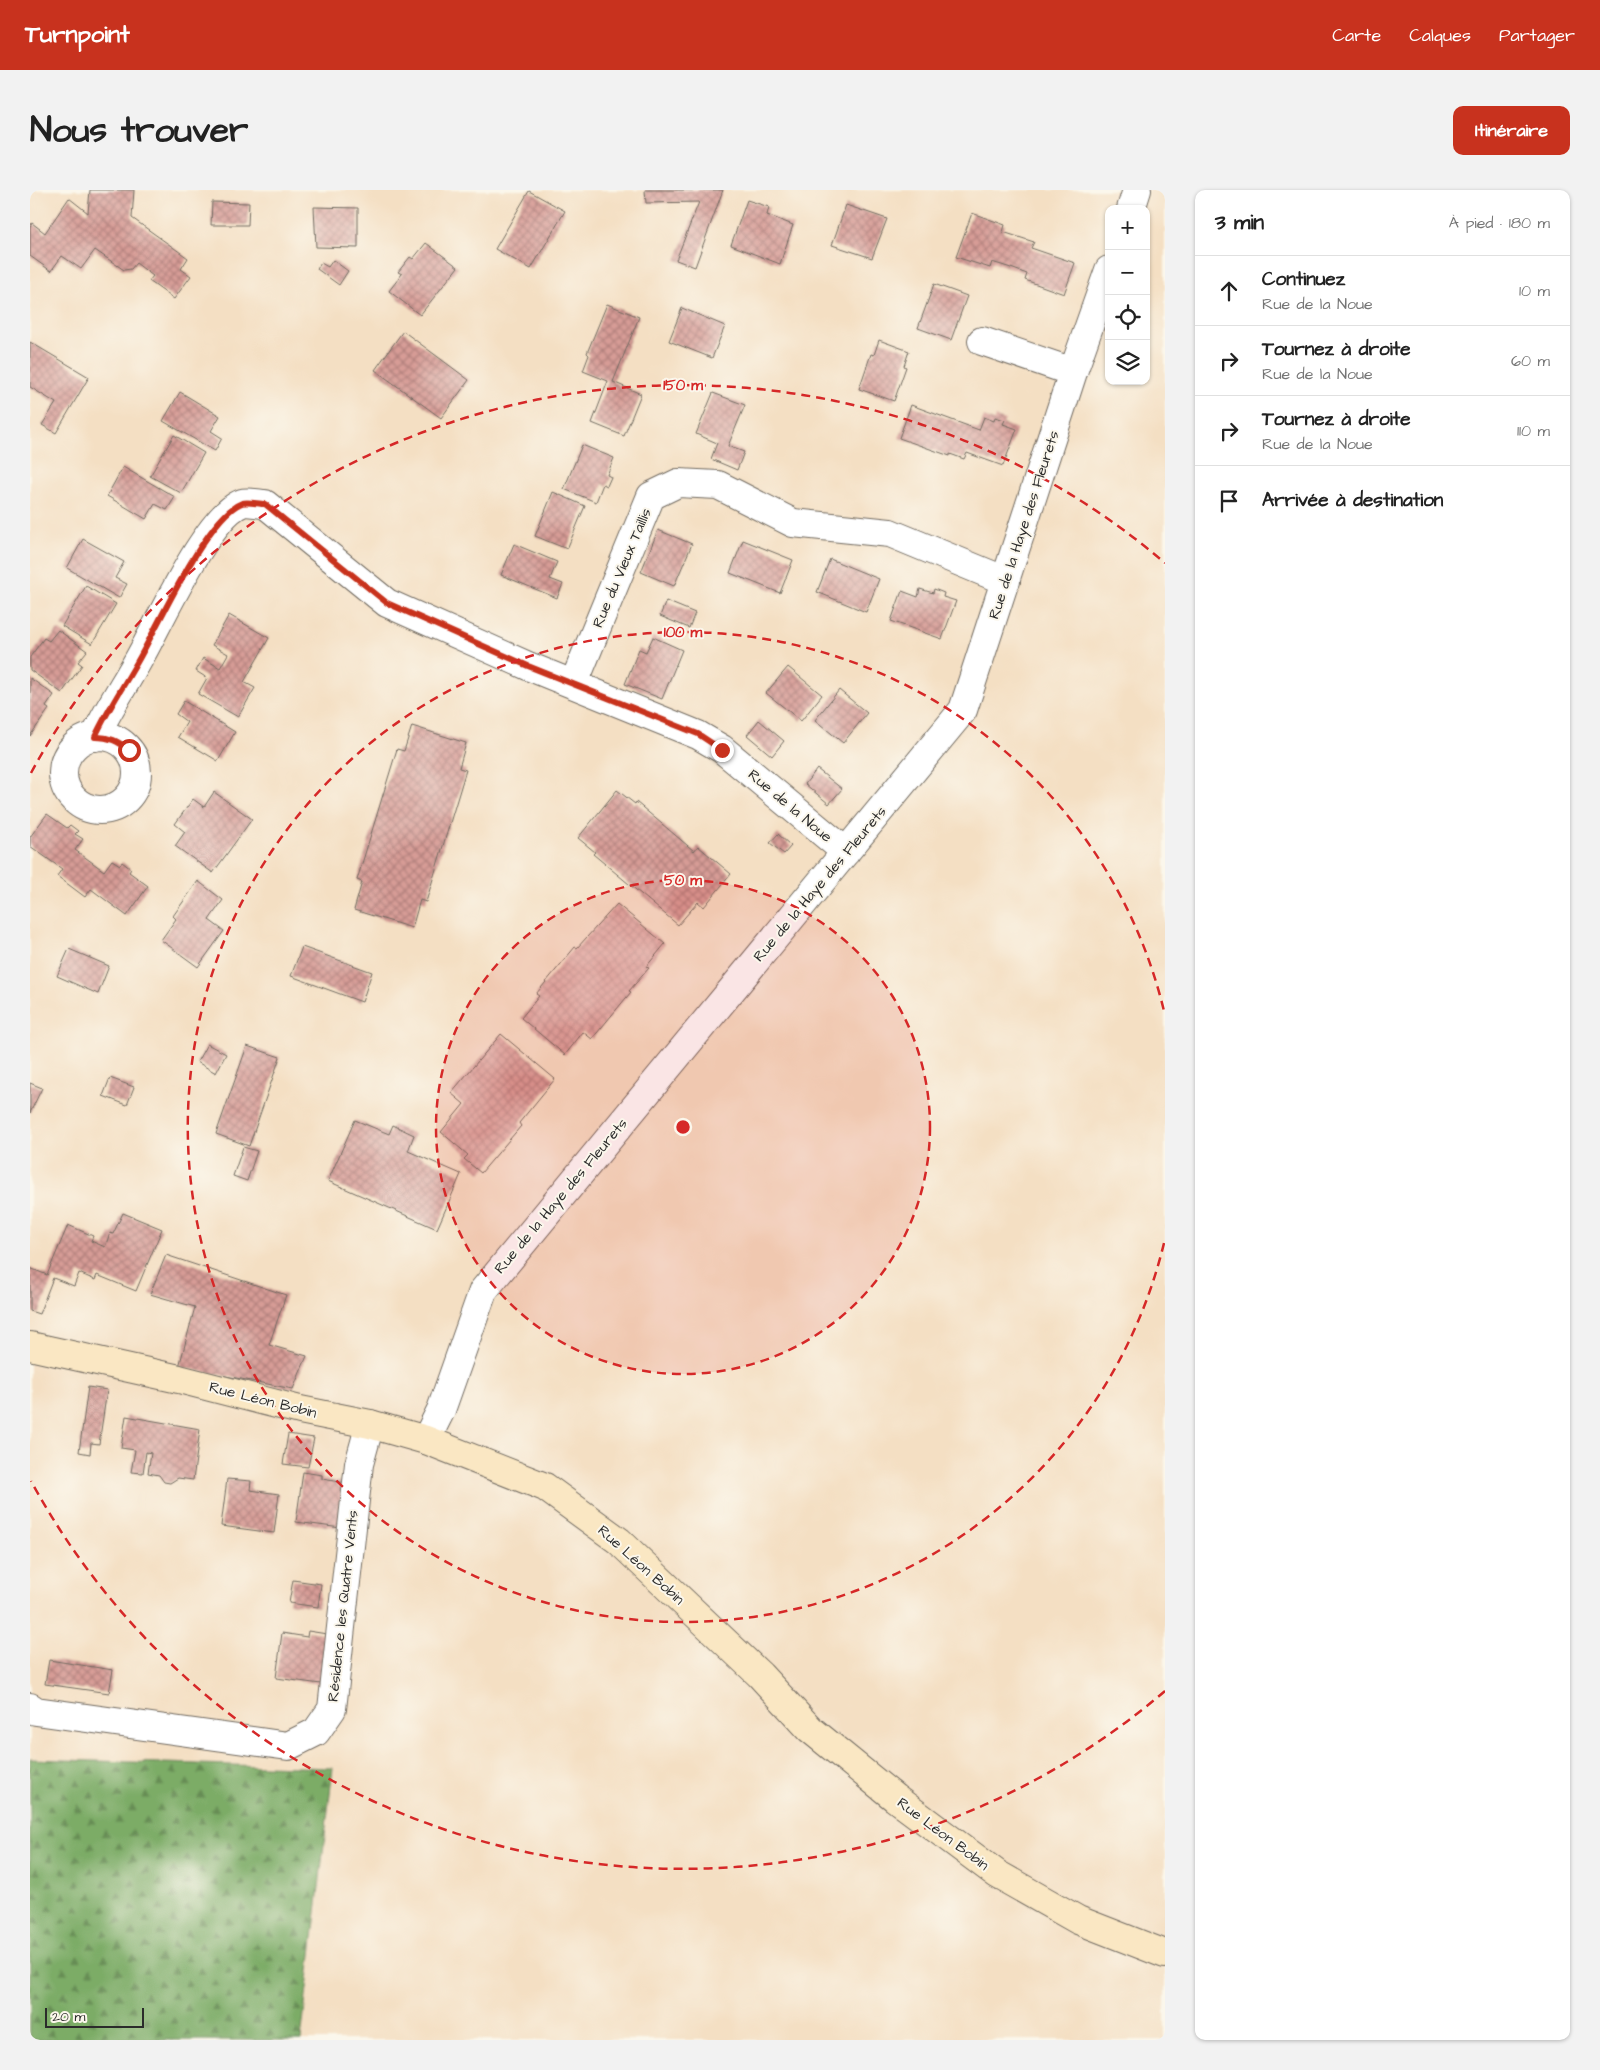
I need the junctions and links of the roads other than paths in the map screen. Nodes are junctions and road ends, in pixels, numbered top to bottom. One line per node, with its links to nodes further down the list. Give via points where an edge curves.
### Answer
1 (1137, 190): 2 (street)
2 (1132, 205)
3 (1105, 281): 5 (street, Rue de la Haye des Fleurets)
4 (982, 341): 5 (street)
5 (1073, 372): 6 (street, Rue de la Haye des Fleurets)
6 (1006, 581): 7 (street, Rue du Vieux Taillis, via 890,533 793,523 718,485 678,483 651,496); 9 (street, Rue de la Haye des Fleurets, via 963,710)
7 (574, 683): 8 (street, Rue de la Noue, via 387,603 265,504 242,503 222,518 182,577); 9 (street, Rue de la Noue, via 698,734)
8 (95, 737)
9 (846, 852): 12 (street, Rue de la Haye des Fleurets, via 483,1290 441,1410)
10 (30, 1346): 11 (street, Rue Léon Bobin)
11 (370, 1424): 12 (street, Rue Léon Bobin); 13 (street, Résidence les Quatre Vents, via 359,1464 332,1709 316,1732 288,1746 36,1711)
12 (426, 1440): 14 (street, Rue Léon Bobin, via 545,1487 619,1541 760,1675 810,1729 997,1874 1078,1920)
13 (30, 1707)
14 (1165, 1954)

